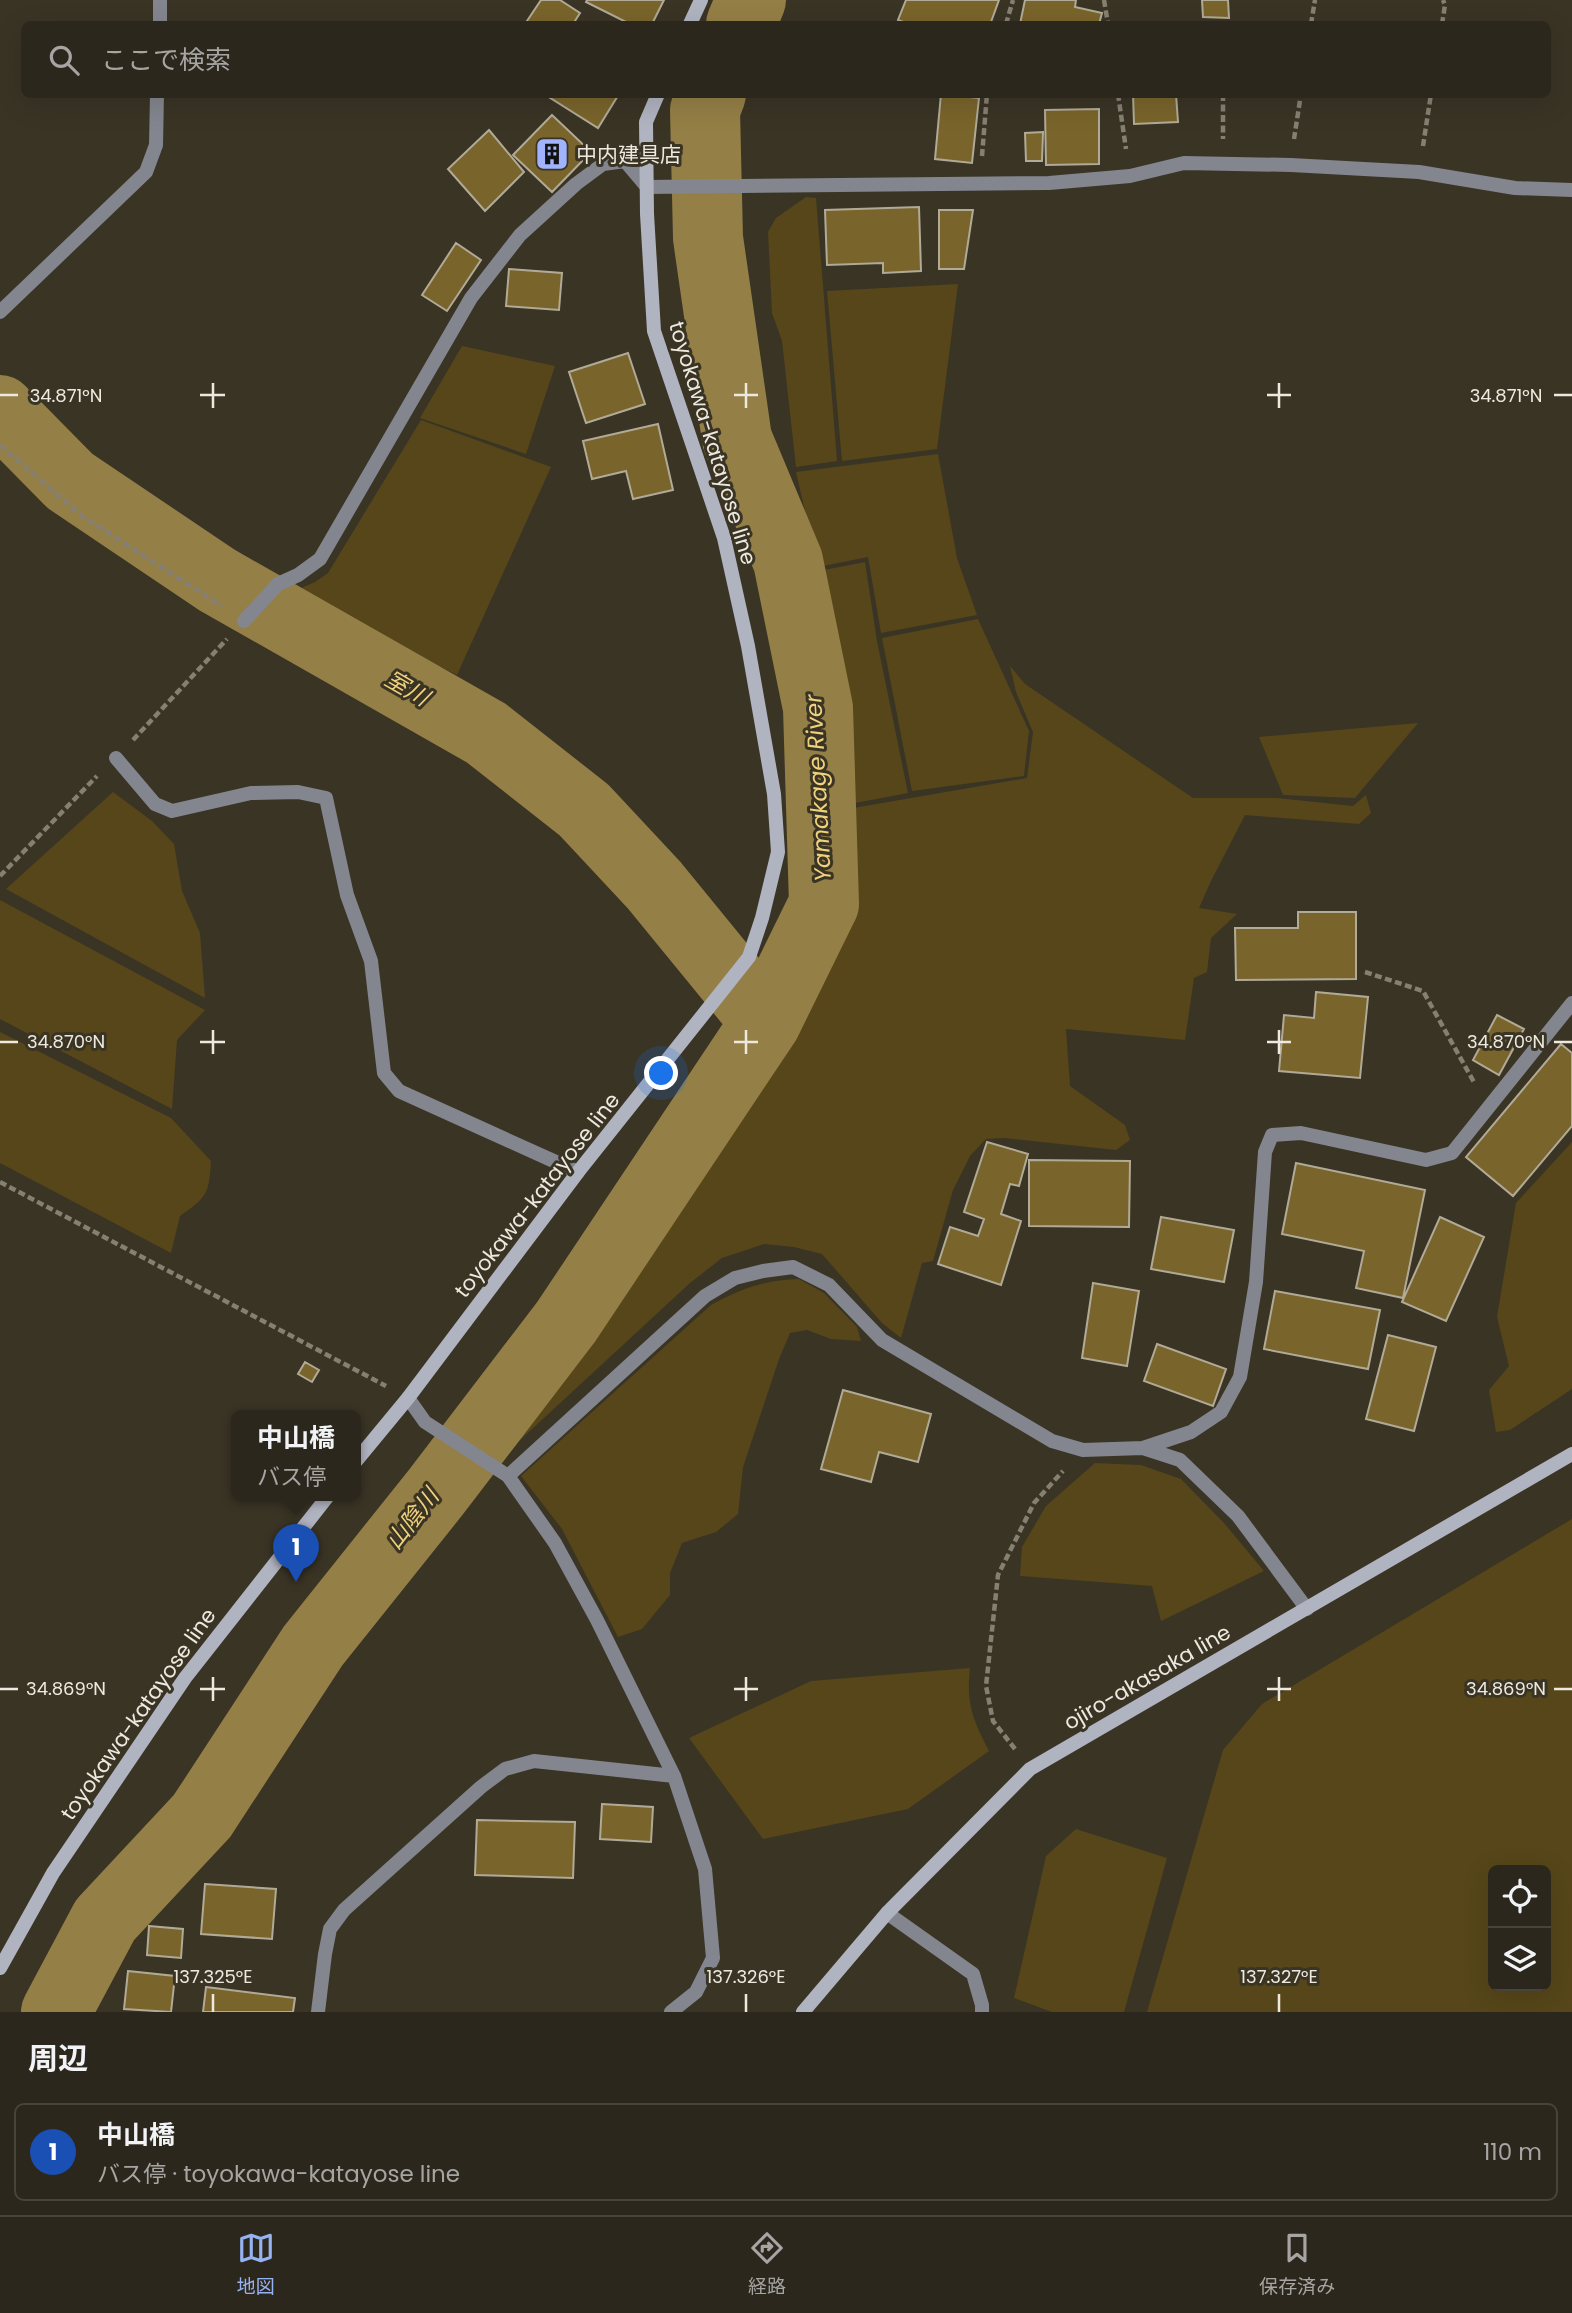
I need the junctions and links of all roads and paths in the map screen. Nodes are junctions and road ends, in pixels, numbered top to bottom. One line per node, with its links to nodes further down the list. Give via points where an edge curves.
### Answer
1 (160, 0): 7 (street)
2 (701, 0): 8 (main road)
3 (1013, 0): 9 (path)
4 (1104, 0): 10 (path)
5 (1315, 0): 11 (path)
6 (1443, 0): 12 (path)
7 (160, 21)
8 (691, 21)
9 (1007, 21)
10 (1108, 21)
11 (1312, 21)
12 (1442, 21)
13 (157, 98): 27 (street, via 156,145 146,172)
14 (656, 98): 25 (main road, toyokawa-katayose line, via 646,122)
15 (987, 98): 24 (path)
16 (1119, 98): 23 (path)
17 (1223, 98): 20 (path)
18 (1300, 98): 21 (path)
19 (1430, 98): 22 (path)
20 (1223, 164): 21 (street); 23 (street, via 1184,163)
21 (1291, 164): 22 (street)
22 (1419, 172): 26 (street, via 1515,188)
23 (1130, 176): 24 (street)
24 (979, 185): 25 (street)
25 (647, 187): 29 (street, via 625,161 603,164 520,235 471,298 320,559 278,584); 34 (main road, toyokawa-katayose line, via 654,331 724,538 774,794 778,852 749,957)
26 (1572, 190)
27 (0, 312)
28 (0, 445): 29 (path, via 82,516)
29 (244, 621)
30 (116, 758): 34 (street, via 155,804 172,811 251,793 298,792 326,798 346,895 371,961 384,1073 399,1091)
31 (1365, 972): 33 (path, via 1423,991)
32 (1572, 1003): 33 (street)
33 (1488, 1108): 37 (street, via 1452,1153 1426,1160 1301,1133 1272,1135 1265,1152 1256,1282 1240,1377 1221,1412 1191,1432)
34 (578, 1172): 36 (main road, toyokawa-katayose line)
35 (0, 1182): 36 (path)
36 (408, 1398): 39 (main road, toyokawa-katayose line); 41 (street, via 425,1422)
37 (1143, 1448): 38 (street); 43 (street, via 1180,1460 1238,1516)
38 (1083, 1450): 41 (street, via 1052,1441 882,1340 830,1285 793,1267 735,1278 705,1296); 44 (path, via 1034,1503 999,1575 986,1686 993,1721)
39 (361, 1454)
40 (1572, 1454): 43 (main road, ojiro-akasaka line)
41 (501, 1471): 45 (street, via 561,1554)
42 (324, 1501): 47 (main road, toyokawa-katayose line, via 185,1678 53,1873)
43 (1307, 1609): 44 (main road, ojiro-akasaka line)
44 (1030, 1769): 46 (main road, ojiro-akasaka line)
45 (674, 1776): 48 (street, via 534,1761 505,1769 344,1910 330,1929); 49 (street, via 705,1870 713,1958 696,1992)
46 (887, 1913): 50 (main road, ojiro-akasaka line); 51 (street, via 973,1974)
47 (0, 1968)
48 (318, 2012)
49 (671, 2012)
50 (803, 2012)
51 (982, 2012)

